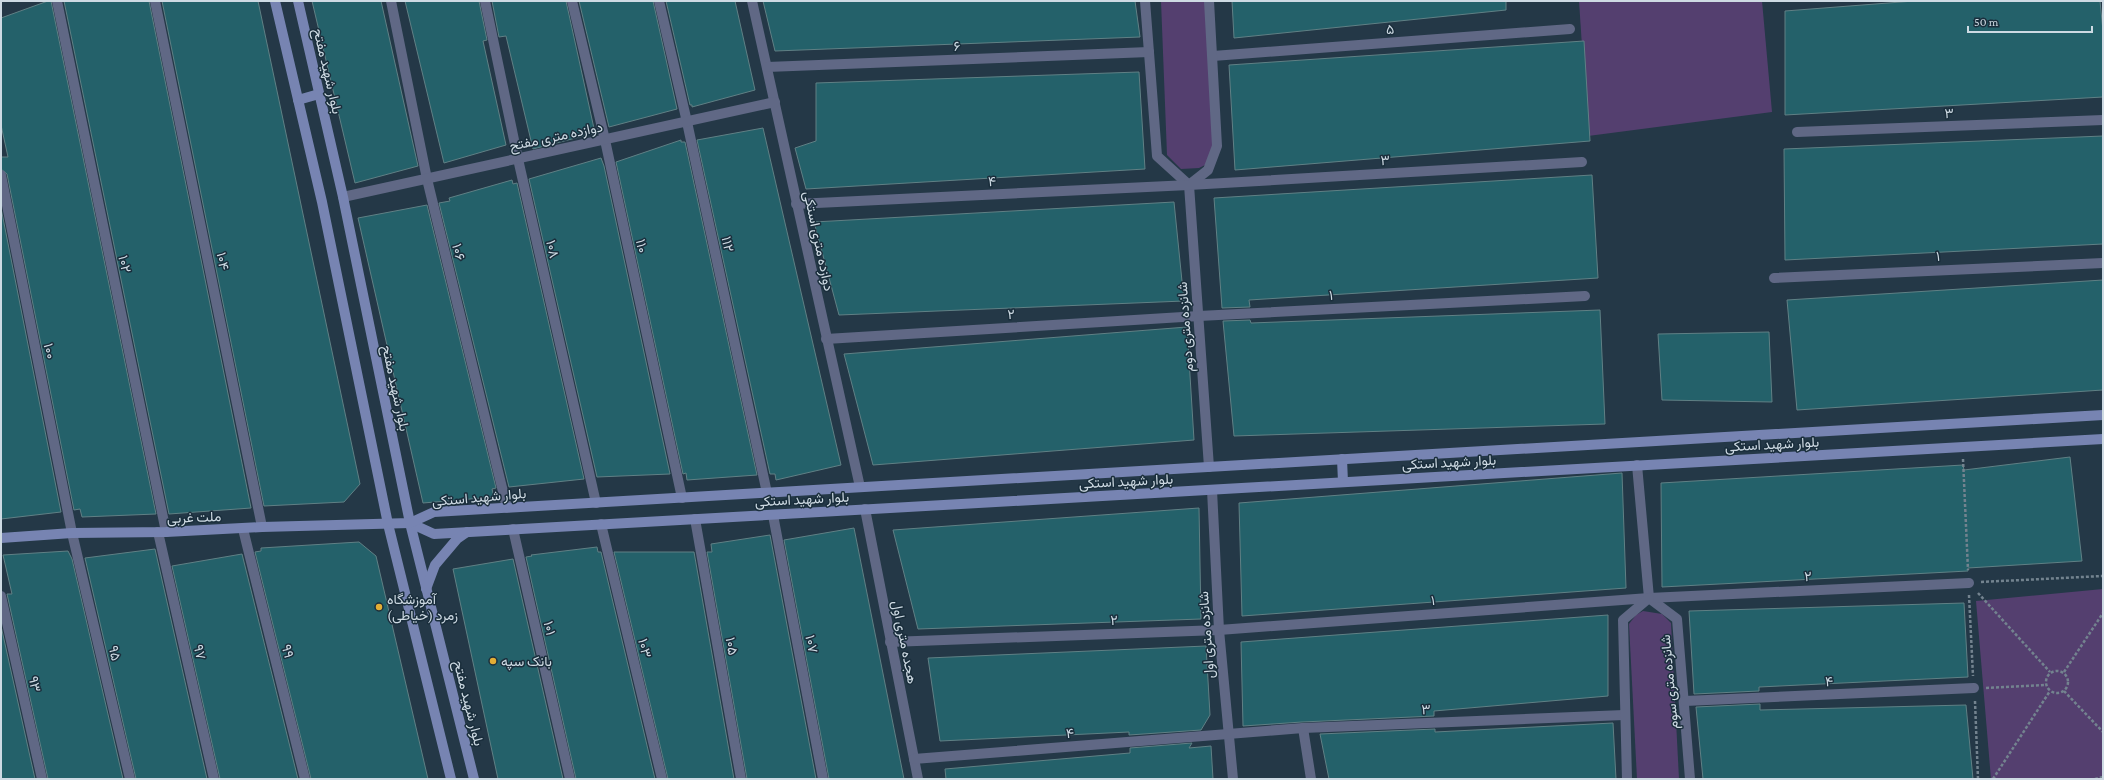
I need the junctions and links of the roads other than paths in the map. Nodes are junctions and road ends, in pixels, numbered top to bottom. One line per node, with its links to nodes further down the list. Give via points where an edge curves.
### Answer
1 (57, 1): 56 (street, ۱۰۲)
2 (155, 1): 53 (street, ۱۰۴)
3 (275, 1): 17 (main road)
4 (298, 1): 16 (main road, بلوار شهید مفتح)
5 (391, 1): 26 (street, ۱۰۶)
6 (485, 1): 23 (street, ۱۰۸)
7 (572, 1): 22 (street, ۱۱۰)
8 (659, 1): 20 (street, ۱۱۲)
9 (752, 1): 15 (street, دوازده متری استکی)
10 (1146, 1): 13 (street)
11 (1209, 1): 14 (street)
12 (1570, 29): 14 (street, ۵)
13 (1149, 52): 15 (street, ۶); 27 (street, via 1157,156)
14 (1213, 56): 27 (street, via 1217,146 1208,170)
15 (767, 67): 18 (street, دوازده متری استکی)
16 (319, 94): 17 (main road); 28 (main road, بلوار شهید مفتح)
17 (298, 100): 50 (main road, via 322,202)
18 (775, 102): 20 (street, دوازده متری مفتح); 29 (street, دوازده متری استکی)
19 (2103, 120): 21 (street, ۳)
20 (688, 122): 22 (street, دوازده متری مفتح); 43 (street, ۱۱۲)
21 (1797, 132)
22 (605, 140): 23 (street, دوازده متری مفتح); 44 (street, ۱۱۰)
23 (518, 159): 26 (street, دوازده متری مفتح); 45 (street, ۱۰۸)
24 (1582, 162): 27 (street, ۳)
25 (1, 175): 58 (street, ۱۰۰)
26 (427, 179): 28 (street, دوازده متری مفتح); 46 (street, ۱۰۶)
27 (1190, 186): 29 (street, ۴); 33 (street, شانزده متری دوم)
28 (343, 197): 51 (main road, بلوار شهید مفتح)
29 (796, 204): 34 (street, دوازده متری استکی)
30 (2103, 263): 31 (street, ۱)
31 (1774, 278)
32 (1585, 296): 33 (street, ۱)
33 (1199, 316): 34 (street, ۲); 39 (street, شانزده متری دوم)
34 (826, 339): 41 (street, دوازده متری استکی)
35 (2103, 415): 37 (main road, بلوار شهید استکی)
36 (2103, 439): 38 (main road, بلوار شهید استکی)
37 (1342, 459): 39 (main road, بلوار شهید استکی); 40 (main road)
38 (1638, 465): 40 (main road, بلوار شهید استکی); 63 (street)
39 (1209, 467): 41 (main road, بلوار شهید استکی)
40 (1343, 482): 42 (main road, بلوار شهید استکی)
41 (860, 487): 43 (main road, بلوار شهید استکی)
42 (1212, 490): 47 (main road, بلوار شهید استکی); 64 (street, شانزده متری اول)
43 (768, 493): 44 (main road, بلوار شهید استکی)
44 (682, 498): 45 (main road, بلوار شهید استکی)
45 (596, 503): 46 (main road, بلوار شهید استکی)
46 (507, 508): 51 (main road, بلوار شهید استکی, via 434,512)
47 (865, 509): 48 (main road, بلوار شهید استکی); 65 (street, هجده متری اول)
48 (773, 514): 49 (main road, بلوار شهید استکی); 81 (street, ۱۰۷)
49 (695, 519): 52 (main road, بلوار شهید استکی); 80 (street, ۱۰۵)
50 (388, 524): 51 (main road, ملت غربی); 53 (main road, ملت غربی); 76 (main road)
51 (410, 524): 57 (main road, بلوار شهید استکی, via 434,534); 61 (main road, بلوار شهید مفتح)
52 (601, 524): 55 (main road, بلوار شهید استکی); 79 (street, ۱۰۳)
53 (262, 527): 54 (main road, ملت غربی)
54 (243, 529): 56 (main road, ملت غربی); 75 (street, ۹۹)
55 (513, 529): 57 (main road, بلوار شهید استکی); 78 (street, ۱۰۱)
56 (162, 532): 58 (main road, ملت غربی); 74 (street, ۹۷)
57 (467, 532): 61 (main road, via 457,539 435,565)
58 (72, 533): 59 (main road, ملت غربی); 73 (street, ۹۵)
59 (1, 538)
60 (1969, 583): 63 (street, ۲)
61 (426, 589): 77 (main road, بلوار شهید مفتح)
62 (1, 596): 72 (street, ۹۳)
63 (1649, 598): 64 (street, ۱); 67 (street, شانزده متری سوم, via 1678,619); 68 (street, via 1624,620)
64 (1219, 630): 65 (street, ۲); 70 (street, شانزده متری اول)
65 (890, 642): 71 (street, هجده متری اول)
66 (1974, 688): 67 (street, ۴)
67 (1685, 701): 86 (street, شانزده متری سوم)
68 (1624, 715): 69 (street, ۳); 85 (street)
69 (1303, 728): 70 (street, ۳); 84 (street)
70 (1228, 736): 71 (street, ۴); 83 (street, شانزده متری اول)
71 (914, 759): 82 (street, هجده متری اول)
72 (42, 779)
73 (130, 779)
74 (214, 779)
75 (305, 779)
76 (451, 779)
77 (474, 779)
78 (570, 779)
79 (662, 779)
80 (741, 779)
81 (823, 779)
82 (918, 779)
83 (1233, 779)
84 (1311, 779)
85 (1627, 779)
86 (1690, 779)

